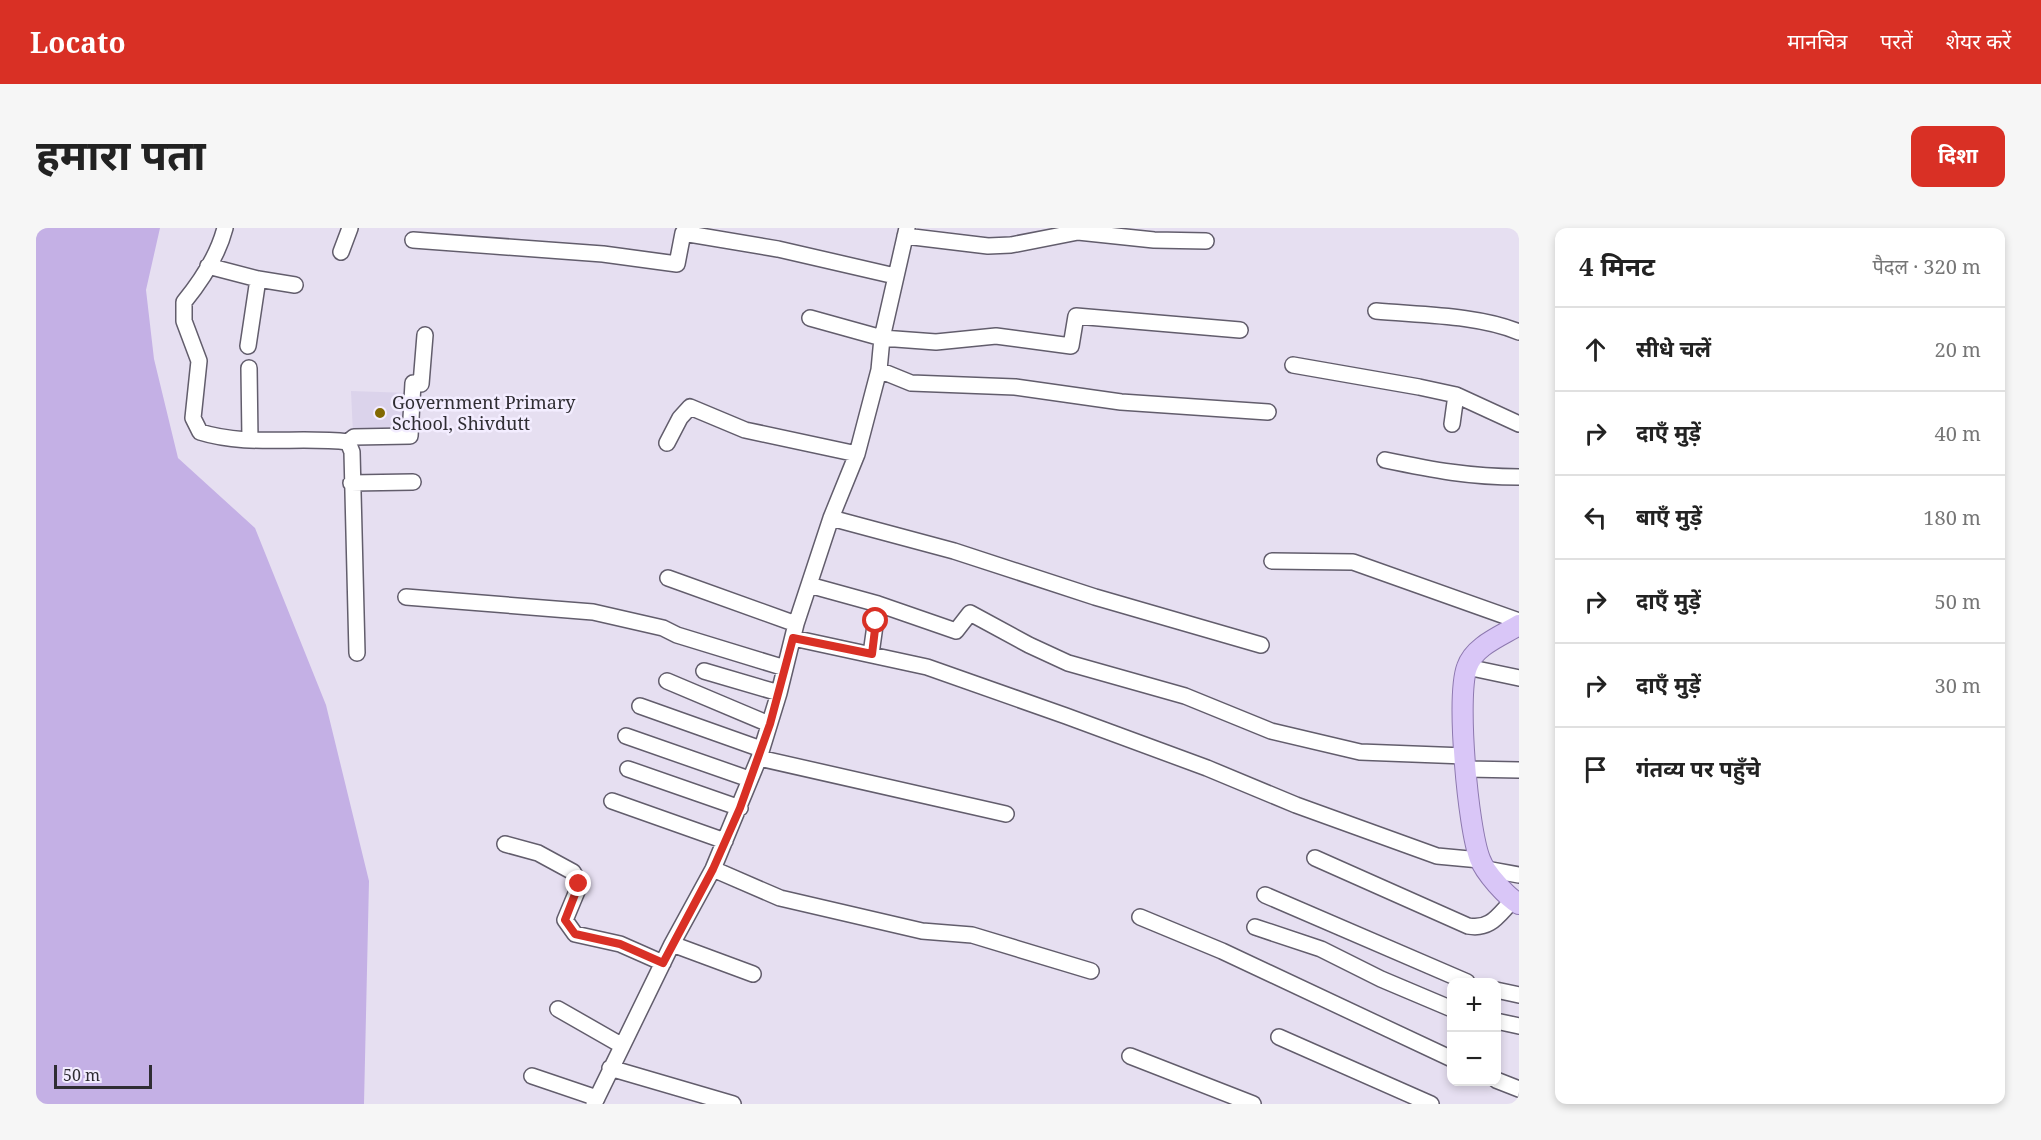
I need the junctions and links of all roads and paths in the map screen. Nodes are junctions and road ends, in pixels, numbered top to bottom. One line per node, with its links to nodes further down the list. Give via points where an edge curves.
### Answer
1 (225, 228): 7 (street)
2 (350, 228): 6 (street)
3 (906, 230): 5 (street, via 988,246 1078,232); 8 (street)
4 (413, 240): 8 (street, via 603,254 677,264 683,233 778,249)
5 (1206, 241)
6 (341, 252)
7 (208, 266): 9 (street); 25 (street, via 183,302 182,311 199,361 193,418 200,432)
8 (896, 276): 16 (street)
9 (258, 279): 10 (street); 17 (street)
10 (295, 285)
11 (1376, 311): 14 (street, via 1479,321)
12 (810, 318): 16 (street)
13 (1240, 330): 16 (street, via 1076,316 1071,346 996,336 936,342)
14 (1519, 332)
15 (425, 335): 26 (street, via 421,384 413,383 410,436 354,437)
16 (882, 338): 20 (street)
17 (248, 346)
18 (1293, 365): 21 (street)
19 (249, 368): 25 (street)
20 (879, 370): 22 (street, via 910,383 1015,387 1120,402); 28 (street)
21 (1456, 396): 23 (street); 24 (street)
22 (1268, 412)
23 (1452, 424)
24 (1519, 424)
25 (250, 440): 26 (street)
26 (348, 442): 32 (street, via 352,452)
27 (667, 443): 28 (street, via 690,407 745,430)
28 (856, 454): 33 (street)
29 (1385, 460): 30 (street, via 1458,475)
30 (1519, 477)
31 (413, 482): 32 (street)
32 (351, 483): 42 (street)
33 (831, 518): 36 (street); 41 (street, via 954,551)
34 (1272, 561): 39 (street, via 1353,562)
35 (668, 578): 40 (street)
36 (808, 585): 38 (street); 40 (street)
37 (406, 597): 45 (street, via 592,612 663,628)
38 (878, 604): 43 (street); 54 (street, via 956,631 970,613 1068,663 1185,696 1287,736 1375,754)
39 (1519, 623): 44 (main road, via 1475,651)
40 (794, 631): 43 (street); 45 (street)
41 (1261, 645)
42 (357, 653)
43 (872, 654): 64 (street, via 927,667 1056,712 1437,856)
44 (1467, 667): 47 (street); 54 (main road, via 1462,692)
45 (785, 668): 49 (street)
46 (704, 671): 49 (street)
47 (1519, 678)
48 (667, 681): 51 (street)
49 (779, 693): 51 (street)
50 (640, 706): 53 (street)
51 (770, 724): 53 (street)
52 (626, 736): 57 (street)
53 (760, 754): 57 (street); 60 (street)
54 (1466, 762): 56 (street); 64 (main road, via 1470,812)
55 (628, 768): 59 (street)
56 (1519, 770)
57 (749, 779): 59 (street)
58 (612, 801): 61 (street)
59 (740, 808): 61 (street)
60 (1006, 814)
61 (724, 841): 65 (street)
62 (505, 844): 72 (street, via 538,854 573,872 579,884 565,920 575,934 620,944)
63 (1315, 858): 68 (street, via 1468,926 1489,925)
64 (1483, 864): 66 (street); 68 (main road)
65 (713, 869): 71 (street); 73 (street, via 780,898 922,931 984,938)
66 (1519, 875)
67 (1265, 895): 75 (street)
68 (1516, 902)
69 (1140, 917): 85 (street, via 1222,951)
70 (1255, 927): 78 (street, via 1322,949)
71 (672, 944): 72 (street); 74 (street)
72 (663, 963): 83 (street)
73 (1091, 971)
74 (753, 974)
75 (1458, 978)
76 (1501, 991): 77 (street)
77 (1519, 995)
78 (1447, 1007)
79 (558, 1009): 83 (street)
80 (1501, 1022): 81 (street)
81 (1519, 1026)
82 (1279, 1037): 93 (street)
83 (621, 1045): 86 (street)
84 (1130, 1056): 92 (street)
85 (1447, 1057)
86 (610, 1068): 90 (street); 91 (street)
87 (532, 1076): 90 (street)
88 (1501, 1082): 89 (street)
89 (1519, 1089)
90 (595, 1101)
91 (733, 1104)
92 (1253, 1104)
93 (1431, 1104)

